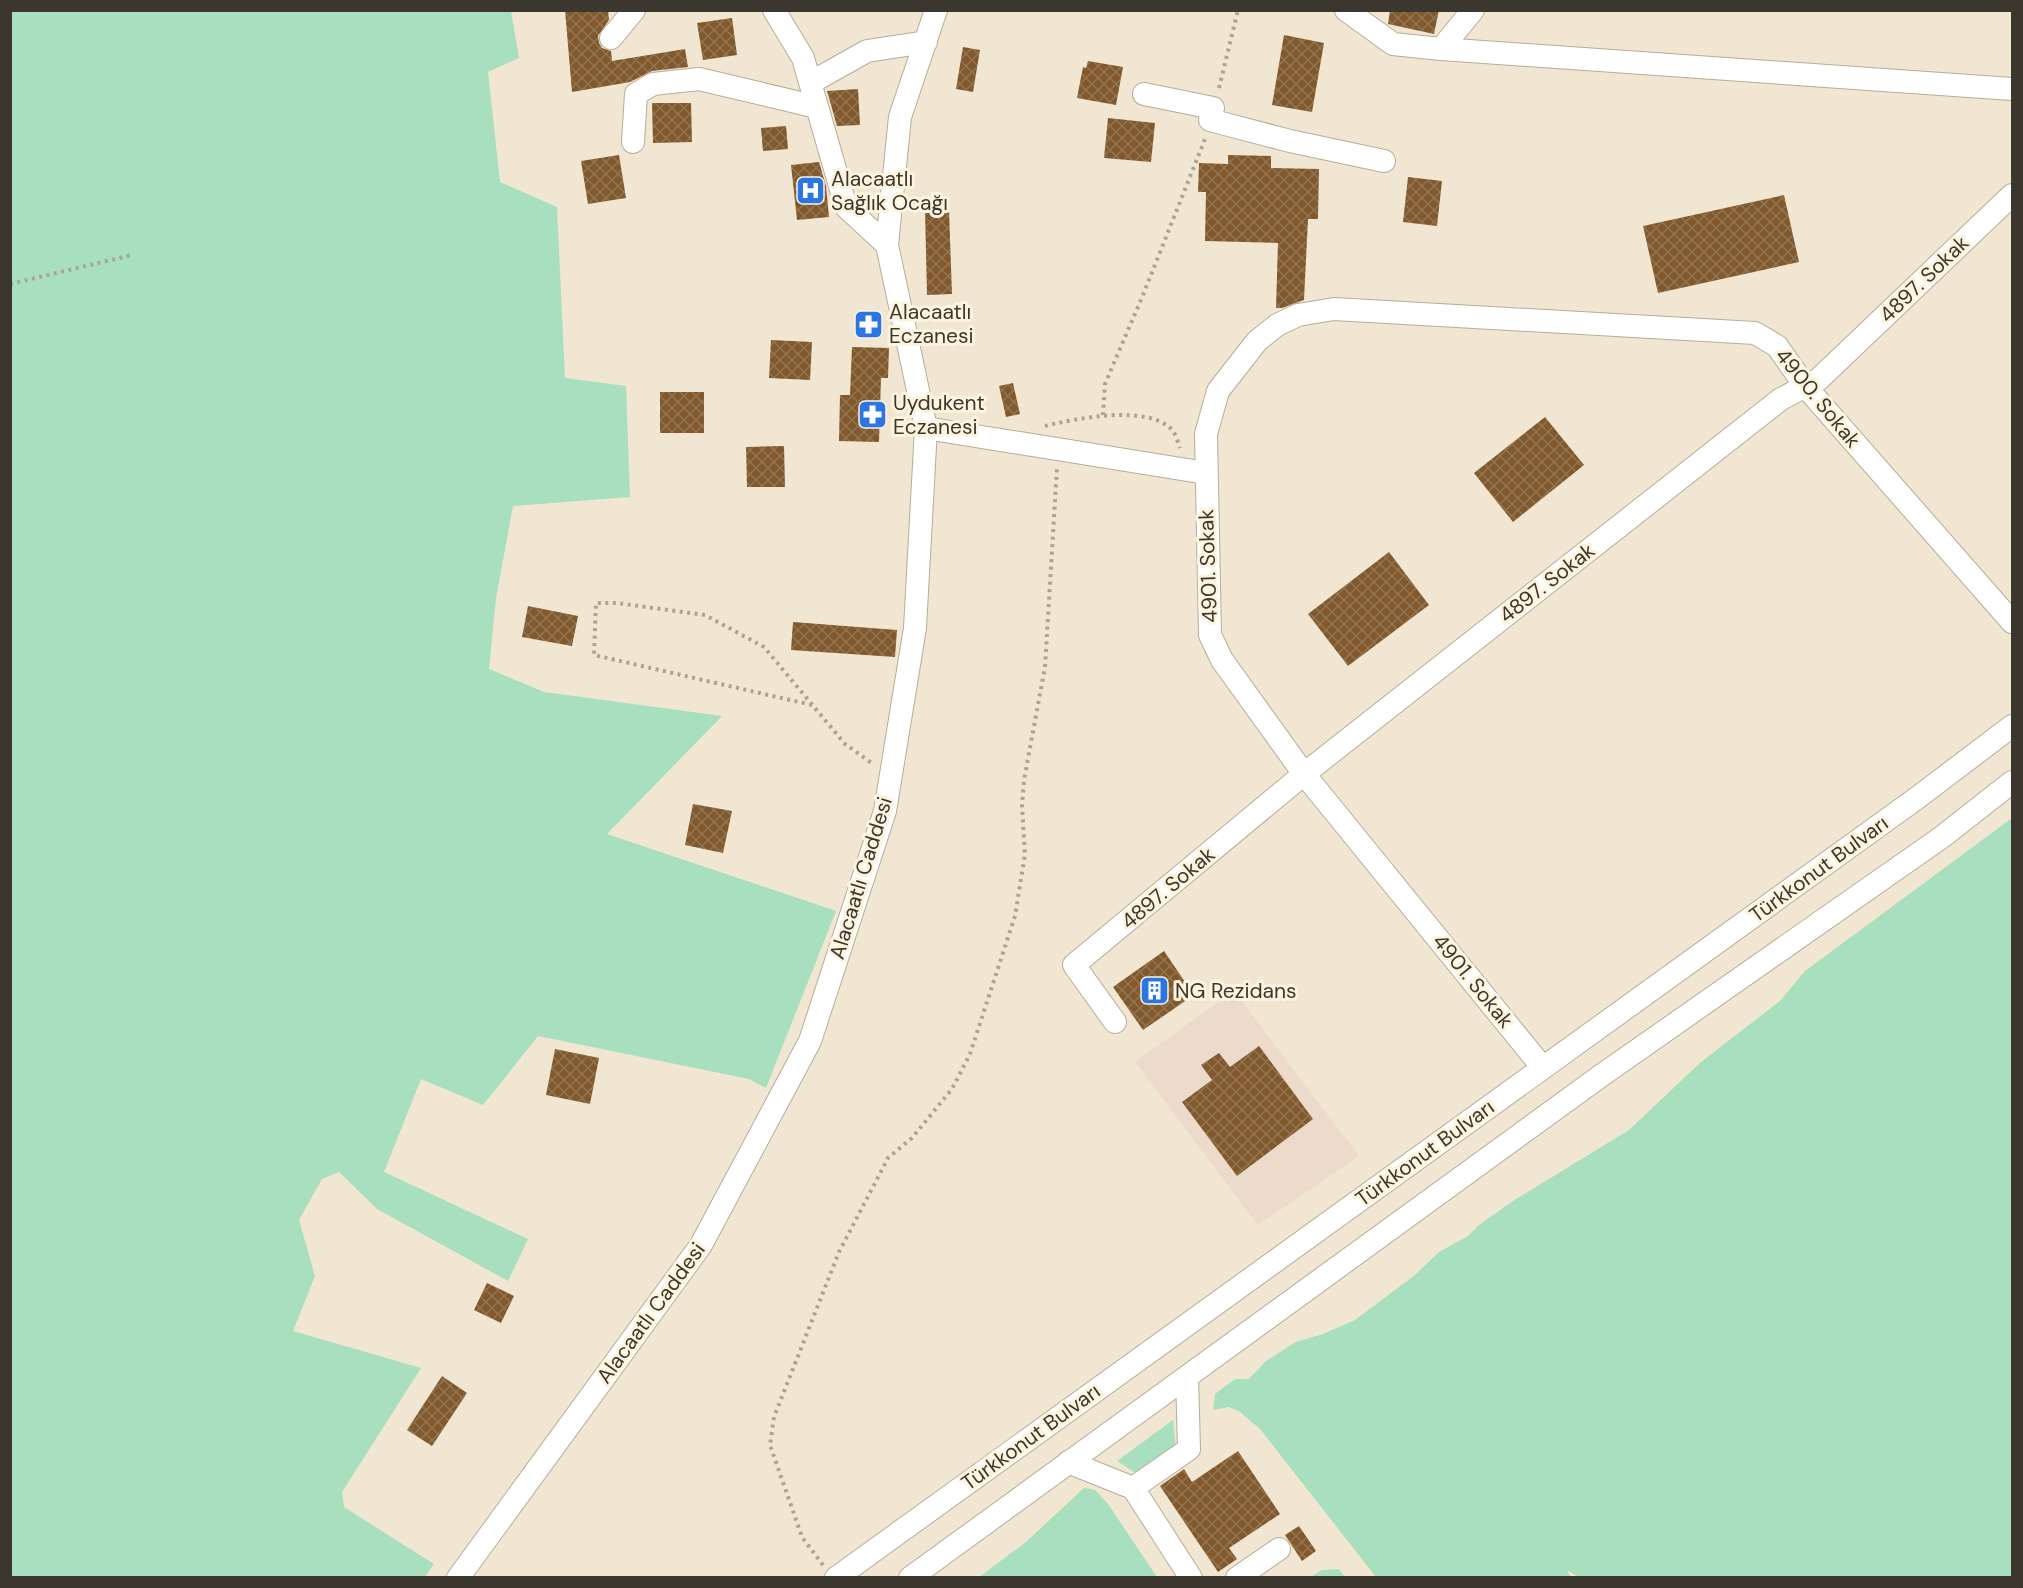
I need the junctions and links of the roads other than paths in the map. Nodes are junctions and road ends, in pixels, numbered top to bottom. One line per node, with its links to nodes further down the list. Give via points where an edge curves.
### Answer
1 (634, 10): 6 (street)
2 (936, 10): 7 (street, Alacaatlı Caddesi)
3 (1346, 10): 8 (street, via 1393,44)
4 (1473, 10): 8 (street)
5 (780, 14): 9 (street, via 803,58)
6 (611, 38)
7 (926, 42): 9 (street, via 867,51); 16 (street, Alacaatlı Caddesi, via 900,117)
8 (1441, 49): 10 (street)
9 (810, 83): 12 (street)
10 (2013, 89)
11 (1144, 94): 14 (street, via 1290,141)
12 (817, 107): 13 (street, via 699,78 653,84 636,94); 16 (street, via 846,207)
13 (633, 142)
14 (1384, 162)
15 (2013, 195): 18 (street, 4897. Sokak, via 1819,379)
16 (887, 245): 19 (street, Alacaatlı Caddesi)
17 (1515, 319): 18 (street, 4900. Sokak, via 1755,333 1777,346); 20 (street, 4901. Sokak, via 1334,309 1287,319 1257,341 1218,391)
18 (1804, 386): 21 (street, 4900. Sokak); 23 (street, 4897. Sokak, via 1780,399)
19 (926, 428): 20 (street); 32 (street, Alacaatlı Caddesi, via 915,628 885,811 810,1041 701,1245)
20 (1196, 471): 23 (street, 4901. Sokak, via 1210,635 1222,660)
21 (2013, 622)
22 (2013, 726): 26 (street, Türkkonut Bulvarı)
23 (1304, 774): 25 (street, 4897. Sokak, via 1074,965); 26 (street, 4901. Sokak)
24 (2013, 782): 27 (street, Türkkonut Bulvarı, via 1942,837 1602,1075)
25 (1115, 1022)
26 (1543, 1068): 31 (street, Türkkonut Bulvarı)
27 (1187, 1377): 28 (street, Türkkonut Bulvarı); 29 (street, via 1189,1449)
28 (1068, 1462): 29 (street); 33 (street, Türkkonut Bulvarı)
29 (1133, 1488): 34 (street)
30 (1279, 1549): 35 (street)
31 (831, 1574)
32 (458, 1578)
33 (910, 1578)
34 (1191, 1578)
35 (1237, 1578)

